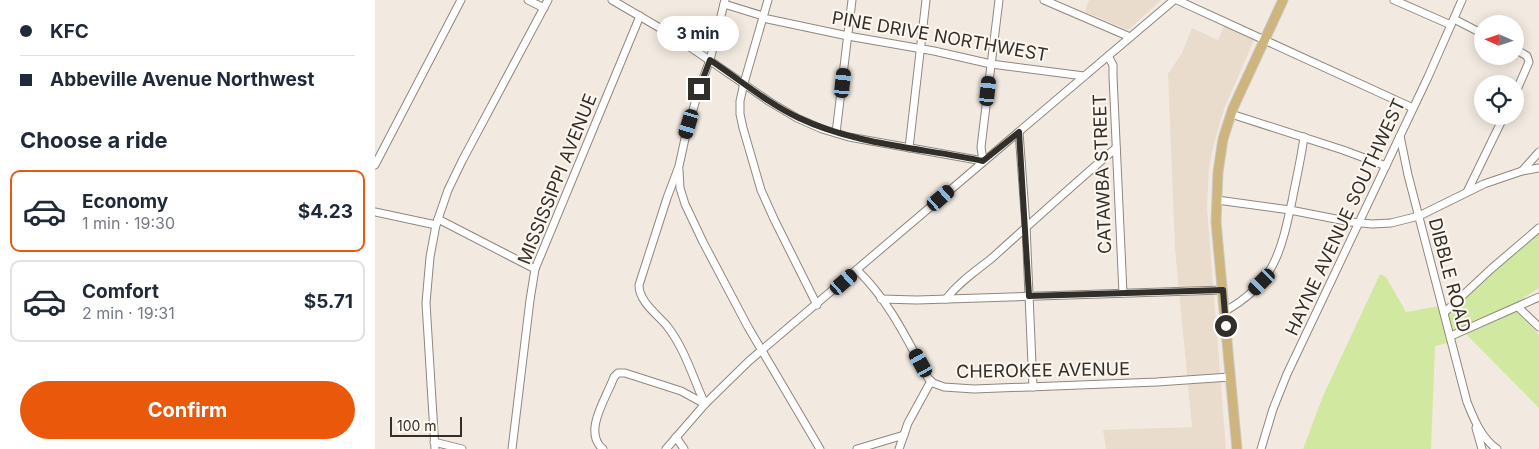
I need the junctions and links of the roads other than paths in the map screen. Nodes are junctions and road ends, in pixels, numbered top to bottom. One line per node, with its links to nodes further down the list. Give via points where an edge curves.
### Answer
1 (461, 0): 42 (street)
2 (528, 0): 15 (street)
3 (548, 0): 15 (street)
4 (612, 0): 16 (street)
5 (768, 0): 17 (street)
6 (852, 0): 20 (street)
7 (926, 0): 23 (street)
8 (999, 0): 27 (street)
9 (1045, 0): 21 (street)
10 (1176, 0): 21 (street); 22 (street)
11 (1283, 0): 22 (main road)
12 (1394, 0): 18 (street)
13 (1462, 0): 18 (street, HAYNE AVENUE SOUTHWEST)
14 (725, 2): 17 (street, PINE DRIVE NORTHWEST); 26 (street)
15 (544, 8): 52 (street, via 461,161)
16 (640, 16): 26 (street); 56 (street, MISSISSIPPI AVENUE)
17 (763, 17): 20 (street, PINE DRIVE NORTHWEST); 30 (street)
18 (1452, 22): 19 (street); 31 (street, HAYNE AVENUE SOUTHWEST)
19 (1474, 31)
20 (848, 36): 23 (street, PINE DRIVE NORTHWEST); 35 (street)
21 (1130, 37): 25 (street)
22 (1265, 41): 31 (street); 32 (main road)
23 (920, 48): 27 (street, PINE DRIVE NORTHWEST); 38 (street)
24 (1524, 54): 29 (street, via 1529,60)
25 (1108, 56): 28 (street); 39 (street, CATAWBA STREET, via 1113,65)
26 (710, 60): 30 (street); 43 (street)
27 (991, 64): 28 (street, PINE DRIVE NORTHWEST); 41 (street, via 981,147)
28 (1084, 76): 34 (street)
29 (1524, 76)
30 (743, 83): 35 (street, via 797,118); 64 (street, via 740,114 754,170 774,219)
31 (1413, 108): 36 (street, HAYNE AVENUE SOUTHWEST)
32 (1231, 114): 37 (street); 48 (main road, via 1223,139)
33 (1500, 125): 47 (street)
34 (1019, 132): 41 (street); 54 (street)
35 (836, 133): 38 (street)
36 (1400, 136): 44 (street, HAYNE AVENUE SOUTHWEST); 51 (street, DIBBLE ROAD)
37 (1304, 137): 44 (street); 49 (street)
38 (909, 148): 41 (street)
39 (1116, 148): 54 (street); 59 (street, CATAWBA STREET)
40 (1539, 152): 46 (street)
41 (983, 161): 57 (street)
42 (375, 165)
43 (679, 166): 70 (street, via 685,204); 74 (street, via 641,276 639,292 679,344)
44 (1386, 166): 53 (street, HAYNE AVENUE SOUTHWEST)
45 (1539, 168): 46 (street)
46 (1522, 171): 47 (street)
47 (1467, 193): 51 (street)
48 (1217, 200): 49 (street); 58 (main road)
49 (1290, 210): 53 (street); 66 (street, via 1282,245 1269,272 1241,302)
50 (375, 212): 52 (street)
51 (1419, 216): 53 (street, via 1391,223); 67 (street, DIBBLE ROAD)
52 (437, 222): 56 (street); 78 (street, via 426,304)
53 (1359, 222): 88 (street, HAYNE AVENUE SOUTHWEST, via 1287,374)
54 (1026, 226): 60 (street); 63 (street, via 955,287)
55 (1539, 228): 67 (street)
56 (535, 268): 80 (street, MISSISSIPPI AVENUE)
57 (857, 270): 62 (street, CHEROKEE AVENUE); 64 (street)
58 (1223, 290): 59 (street); 66 (main road)
59 (1123, 293): 60 (street)
60 (1029, 296): 63 (street); 73 (street)
61 (1539, 297): 65 (street)
62 (881, 299): 63 (street); 72 (street, CHEROKEE AVENUE)
63 (946, 299)
64 (817, 305): 70 (street)
65 (1518, 307): 68 (street); 69 (street)
66 (1225, 310): 71 (main road)
67 (1445, 312): 69 (street, DIBBLE ROAD)
68 (1539, 327)
69 (1451, 336): 75 (street, DIBBLE ROAD, via 1467,402)
70 (762, 350): 74 (street); 84 (street)
71 (1231, 376): 73 (street, CHEROKEE AVENUE); 87 (main road)
72 (931, 381): 73 (street, CHEROKEE AVENUE, via 951,388); 76 (street)
73 (1033, 386)
74 (705, 404): 77 (street); 81 (street, via 681,391 617,373 596,420 595,441)
75 (1475, 421): 89 (street); 90 (street)
76 (904, 435): 85 (street); 86 (street)
77 (676, 437): 82 (street); 83 (street)
78 (434, 445): 79 (street)
79 (462, 449)
80 (512, 449)
81 (603, 449)
82 (666, 449)
83 (684, 449)
84 (820, 449)
85 (857, 449)
86 (899, 449)
87 (1237, 449)
88 (1261, 449)
89 (1482, 449)
90 (1497, 449)

